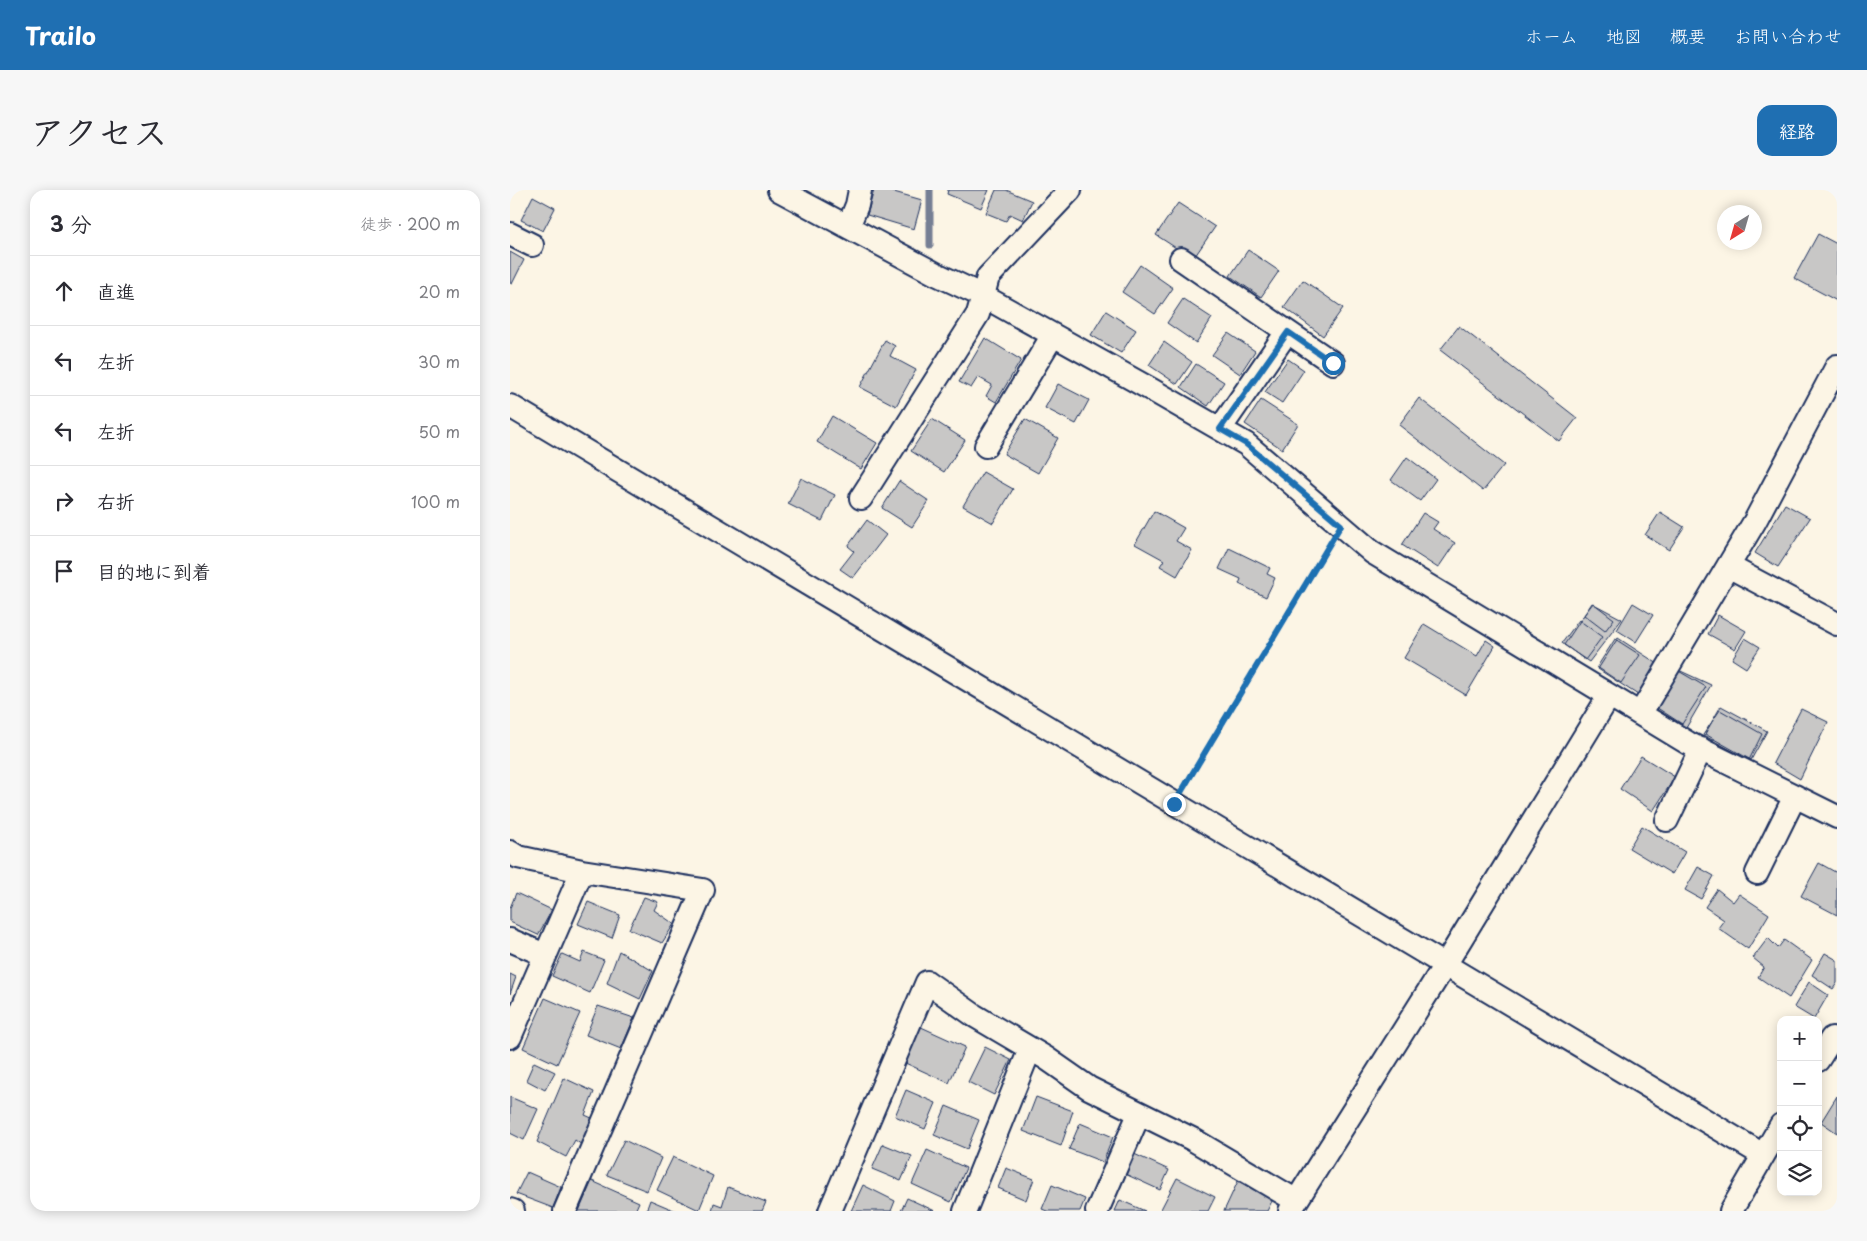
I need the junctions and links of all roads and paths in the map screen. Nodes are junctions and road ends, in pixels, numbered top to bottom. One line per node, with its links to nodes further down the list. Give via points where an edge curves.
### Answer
1 (779, 190): 4 (street)
2 (860, 190): 4 (street)
3 (1070, 190): 8 (street, via 988,277)
4 (848, 227): 8 (street)
5 (510, 234): 6 (street)
6 (532, 245)
7 (1181, 259): 9 (street)
8 (983, 296): 10 (street); 16 (street, via 978,314)
9 (1288, 332): 11 (street); 14 (street)
10 (1053, 334): 14 (street); 15 (street)
11 (1333, 363)
12 (1837, 366): 18 (street)
13 (510, 406): 24 (street)
14 (1220, 429): 17 (street, via 1246,444)
15 (986, 446)
16 (861, 498)
17 (1341, 525): 20 (street, via 1372,552); 24 (path)
18 (1728, 566): 19 (street); 21 (street)
19 (1837, 624)
20 (1609, 696): 21 (street); 32 (street)
21 (1640, 714): 22 (street)
22 (1701, 749): 23 (street); 26 (street)
23 (1795, 796): 25 (street); 29 (street)
24 (1174, 804): 32 (street)
25 (1837, 817)
26 (1667, 820)
27 (510, 852): 28 (street)
28 (582, 871): 31 (street); 41 (street, via 703,890)
29 (1757, 873)
30 (510, 940): 31 (street)
31 (545, 955): 33 (street)
32 (1445, 965): 39 (street); 40 (street)
33 (510, 1037)
34 (1837, 1040): 36 (street, via 1832,1038)
35 (1030, 1048): 37 (street, via 1089,1088); 42 (street, via 975,1016 927,982); 43 (street)
36 (1822, 1054)
37 (1139, 1114): 40 (street, via 1192,1140); 44 (street)
38 (1777, 1132): 39 (street)
39 (1763, 1155): 45 (street)
40 (1293, 1206)
41 (565, 1211)
42 (830, 1211)
43 (965, 1211)
44 (1097, 1211)
45 (1731, 1211)

